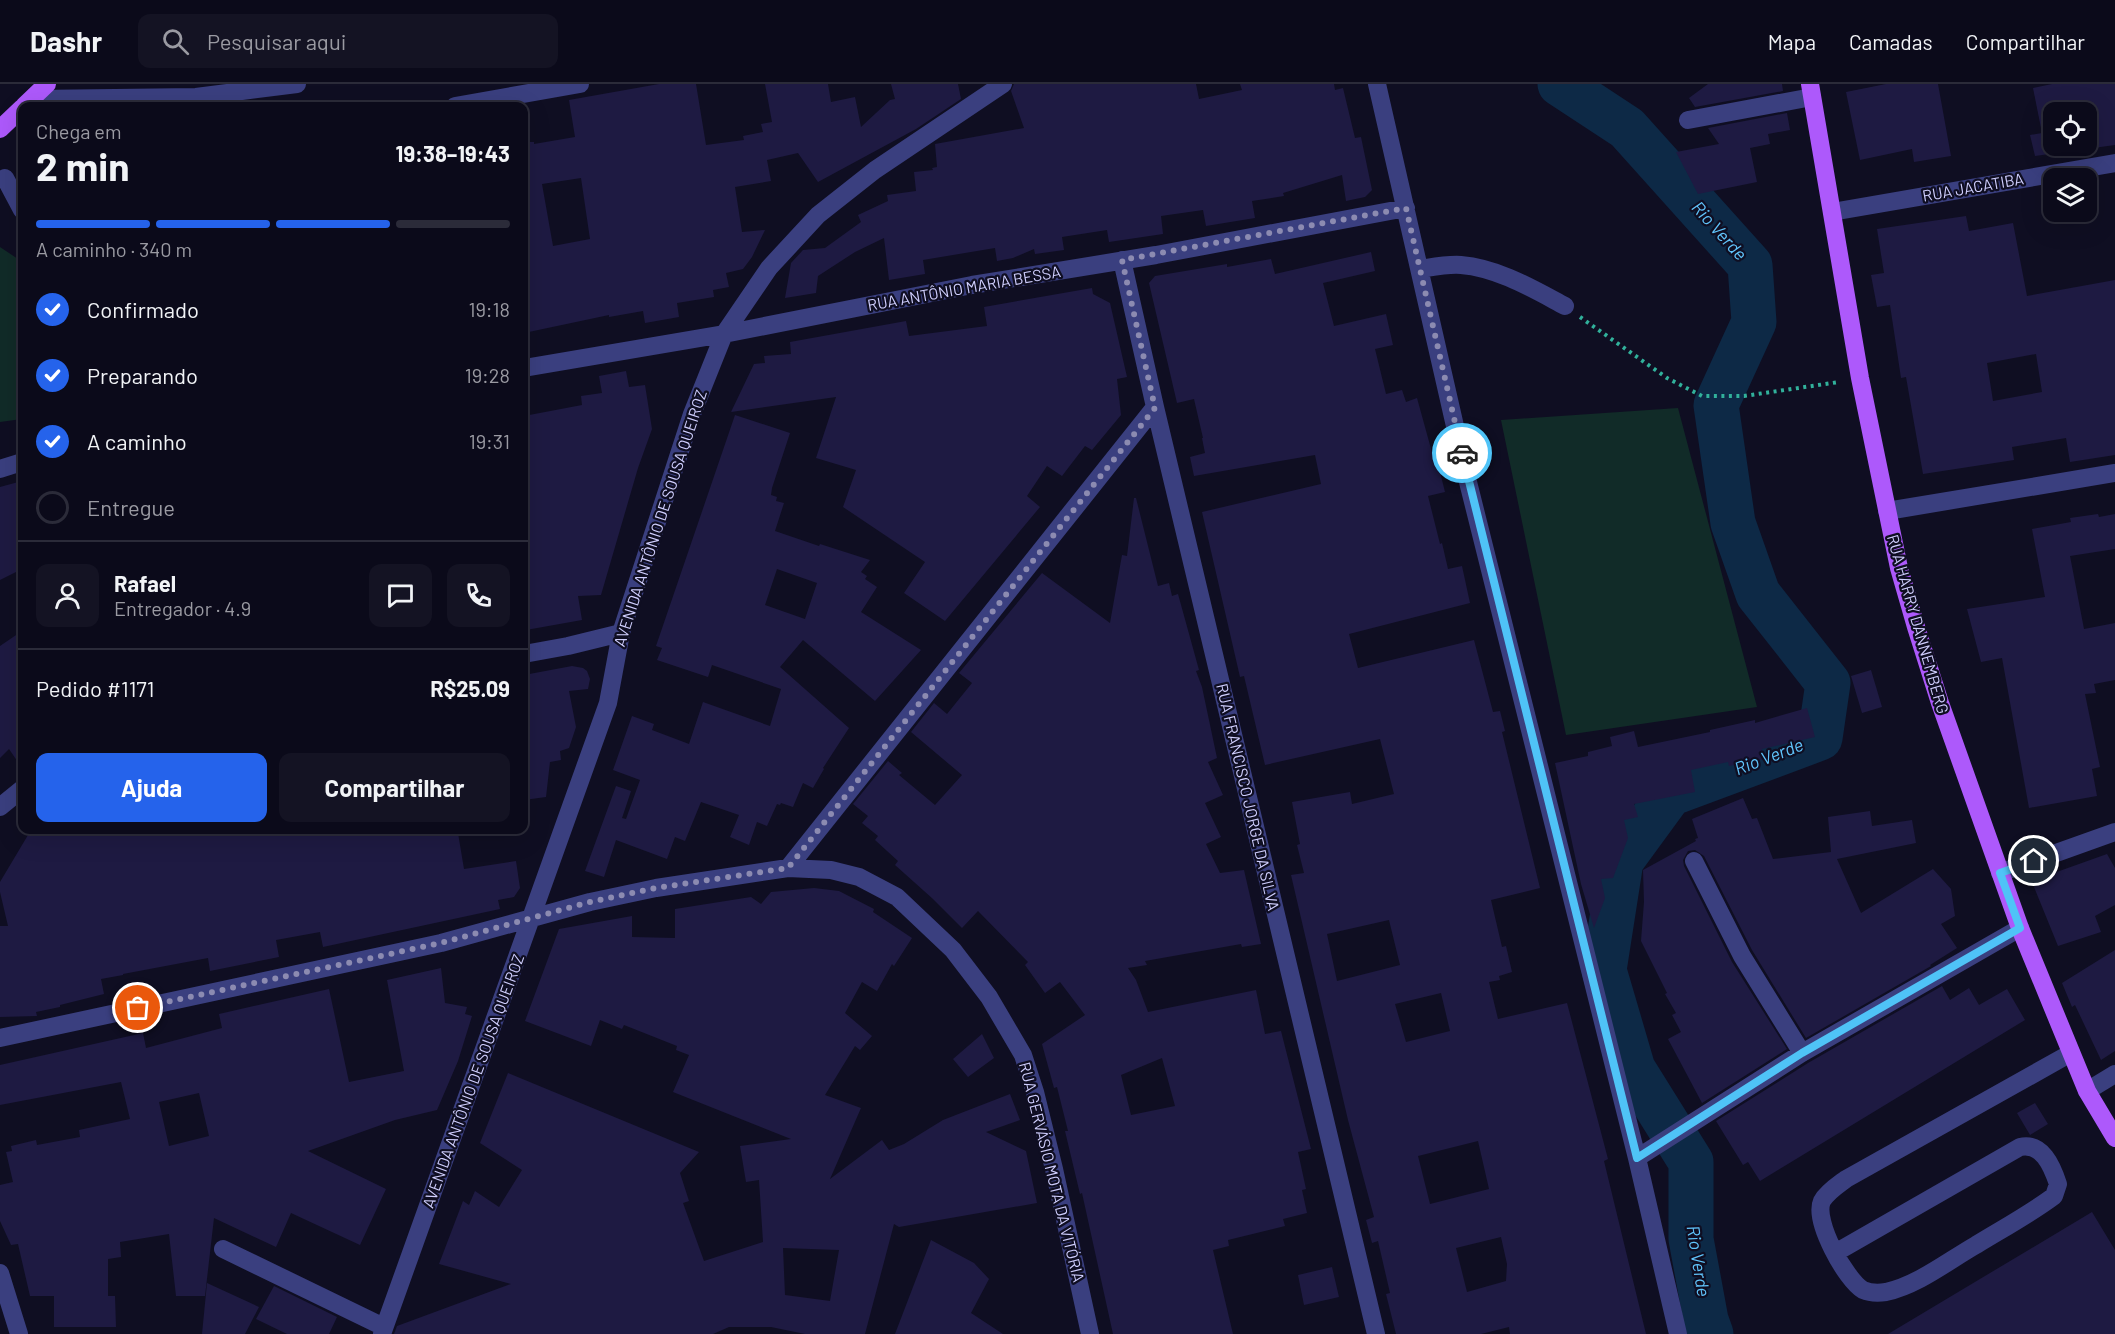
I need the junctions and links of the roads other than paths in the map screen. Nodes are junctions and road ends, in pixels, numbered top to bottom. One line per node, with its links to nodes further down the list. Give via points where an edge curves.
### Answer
1 (47, 84): 7 (main road)
2 (297, 84): 8 (street, via 196,97)
3 (580, 84): 9 (street)
4 (1003, 84): 21 (street, AVENIDA ANTÔNIO DE SOUSA QUEIROZ, via 875,170 818,215 769,268)
5 (1377, 84): 16 (street)
6 (1811, 91): 11 (street); 17 (main road, RUA HARRY DANNEMBERG)
7 (28, 102)
8 (75, 102)
9 (478, 102)
10 (18, 112): 12 (main road)
11 (1688, 120)
12 (0, 129)
13 (2115, 163): 17 (street, RUA JACATIBA)
14 (9, 177): 15 (street)
15 (18, 200)
16 (1406, 208): 18 (street, RUA ANTÔNIO MARIA BESSA); 19 (street)
17 (1832, 212): 27 (main road, RUA HARRY DANNEMBERG)
18 (1122, 260): 21 (street, RUA ANTÔNIO MARIA BESSA); 23 (street, RUA FRANCISCO JORGE DA SILVA)
19 (1420, 269): 20 (street, via 1462,265 1480,269 1526,285); 44 (street)
20 (1565, 306)
21 (724, 333): 22 (street, RUA ANTÔNIO MARIA BESSA); 28 (street, AVENIDA ANTÔNIO DE SOUSA QUEIROZ, via 692,414)
22 (528, 367)
23 (1155, 408): 34 (street); 51 (street, RUA FRANCISCO JORGE DA SILVA)
24 (18, 463): 25 (street)
25 (0, 469)
26 (2115, 473): 27 (street)
27 (1887, 511): 35 (main road, RUA HARRY DANNEMBERG, via 1919,638)
28 (621, 633): 29 (street); 36 (street, AVENIDA ANTÔNIO DE SOUSA QUEIROZ, via 608,703)
29 (528, 653)
30 (18, 792): 31 (street)
31 (0, 807)
32 (2115, 832): 35 (street)
33 (1694, 861): 39 (street, via 1742,956)
34 (788, 868): 36 (street, RUA GERVÁSIO MOTA DA VITÓRIA, via 656,888); 50 (street, RUA GERVÁSIO MOTA DA VITÓRIA, via 831,870 859,877 897,897 953,950 989,997 1023,1055 1035,1092)
35 (2000, 873): 37 (main road, RUA HARRY DANNEMBERG)
36 (532, 919): 38 (street, RUA GERVÁSIO MOTA DA VITÓRIA, via 441,943); 48 (street, AVENIDA ANTÔNIO DE SOUSA QUEIROZ)
37 (2020, 928): 39 (street); 40 (main road, RUA HARRY DANNEMBERG)
38 (0, 1038)
39 (1802, 1053): 44 (street)
40 (2072, 1053): 42 (main road, RUA HARRY DANNEMBERG); 46 (street, via 1876,1161 1832,1190 1820,1210)
41 (2115, 1074): 42 (street)
42 (2087, 1091): 43 (main road, RUA HARRY DANNEMBERG)
43 (2115, 1138)
44 (1637, 1158): 52 (street)
45 (223, 1249): 48 (street)
46 (1835, 1253): 46 (street, via 2020,1147 2037,1148 2058,1184 2054,1196 2046,1202 1902,1287 1885,1292 1862,1289)
47 (0, 1273): 49 (street)
48 (383, 1331)
49 (19, 1334)
50 (1090, 1334)
51 (1376, 1334)
52 (1678, 1334)

